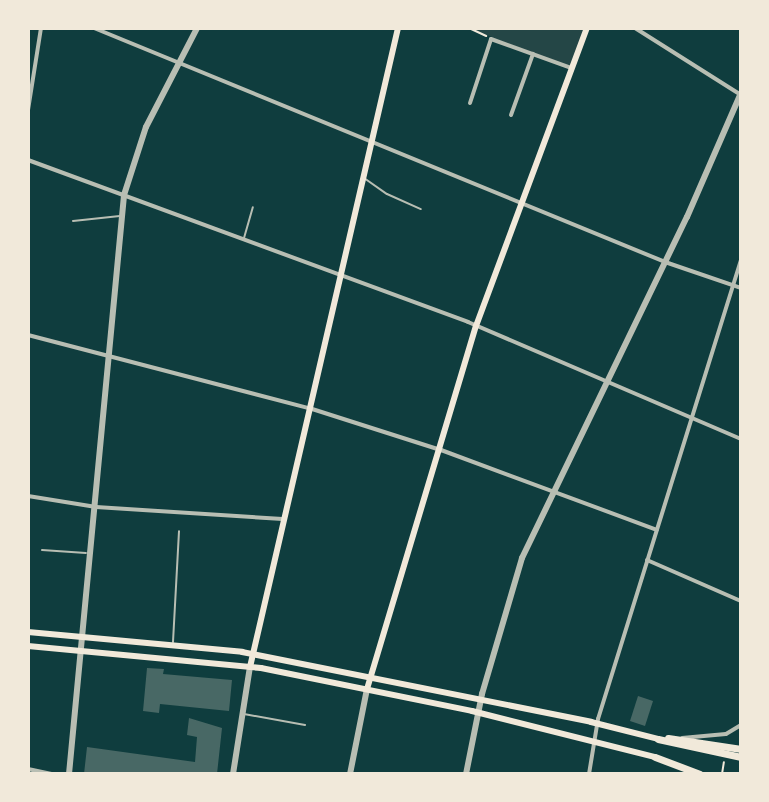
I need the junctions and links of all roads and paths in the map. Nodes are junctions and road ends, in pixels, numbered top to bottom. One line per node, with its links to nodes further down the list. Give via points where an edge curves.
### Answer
1 (41, 28): 14 (street)
2 (94, 28): 10 (street)
3 (197, 28): 10 (street)
4 (398, 28): 16 (main road)
5 (469, 28): 8 (path)
6 (587, 28): 11 (main road)
7 (635, 28): 12 (street)
8 (491, 39): 9 (street); 13 (street)
9 (533, 54): 11 (street); 15 (street)
10 (181, 63): 16 (street); 19 (street, via 146,127)
11 (571, 68): 20 (main road)
12 (741, 94): 27 (street)
13 (470, 103)
14 (28, 110)
15 (511, 115)
16 (372, 142): 18 (main road); 20 (street)
17 (28, 160): 19 (street)
18 (363, 177): 22 (lane); 28 (main road)
19 (124, 195): 23 (street); 25 (street)
20 (519, 202): 27 (street); 31 (main road)
21 (253, 207): 25 (lane)
22 (421, 209)
23 (121, 216): 24 (lane); 33 (street)
24 (73, 221)
25 (244, 239): 28 (street)
26 (741, 260): 29 (street)
27 (665, 262): 29 (street); 34 (street)
28 (341, 274): 31 (street); 35 (main road)
29 (730, 286): 30 (street); 36 (street)
30 (741, 288)
31 (476, 326): 34 (street); 38 (main road)
32 (28, 335): 33 (street)
33 (110, 359): 35 (street); 41 (street)
34 (605, 381): 36 (street); 39 (street)
35 (309, 408): 38 (street); 42 (main road)
36 (692, 417): 37 (street); 43 (street)
37 (741, 439)
38 (441, 450): 39 (street); 56 (main road)
39 (552, 492): 43 (street); 58 (street, via 522,558)
40 (28, 496): 41 (street)
41 (96, 507): 42 (street); 46 (street)
42 (283, 519): 54 (main road)
43 (657, 530): 47 (street)
44 (179, 531): 51 (lane)
45 (42, 550): 46 (lane)
46 (91, 553): 50 (street)
47 (647, 560): 48 (street); 61 (street)
48 (741, 601)
49 (28, 632): 50 (main road)
50 (83, 636): 51 (main road); 53 (street)
51 (173, 644): 54 (main road)
52 (28, 646): 53 (main road)
53 (81, 650): 55 (main road); 72 (street)
54 (252, 654): 55 (main road); 56 (main road)
55 (250, 667): 57 (main road); 60 (street)
56 (370, 676): 57 (main road); 58 (main road)
57 (367, 689): 59 (main road); 74 (street)
58 (481, 699): 59 (street); 61 (main road)
59 (478, 713): 66 (main road); 75 (street)
60 (244, 714): 62 (lane); 73 (street)
61 (597, 724): 65 (main road); 66 (street)
62 (305, 725)
63 (741, 725): 64 (street, via 726,734)
64 (682, 738): 65 (main road); 67 (main road)
65 (661, 740): 68 (main road)
66 (593, 741): 69 (main road); 76 (street)
67 (741, 749)
68 (741, 757)
69 (659, 758): 77 (main road)
70 (28, 769): 71 (street)
71 (51, 774)
72 (69, 774)
73 (233, 774)
74 (350, 774)
75 (466, 774)
76 (589, 774)
77 (700, 774)

